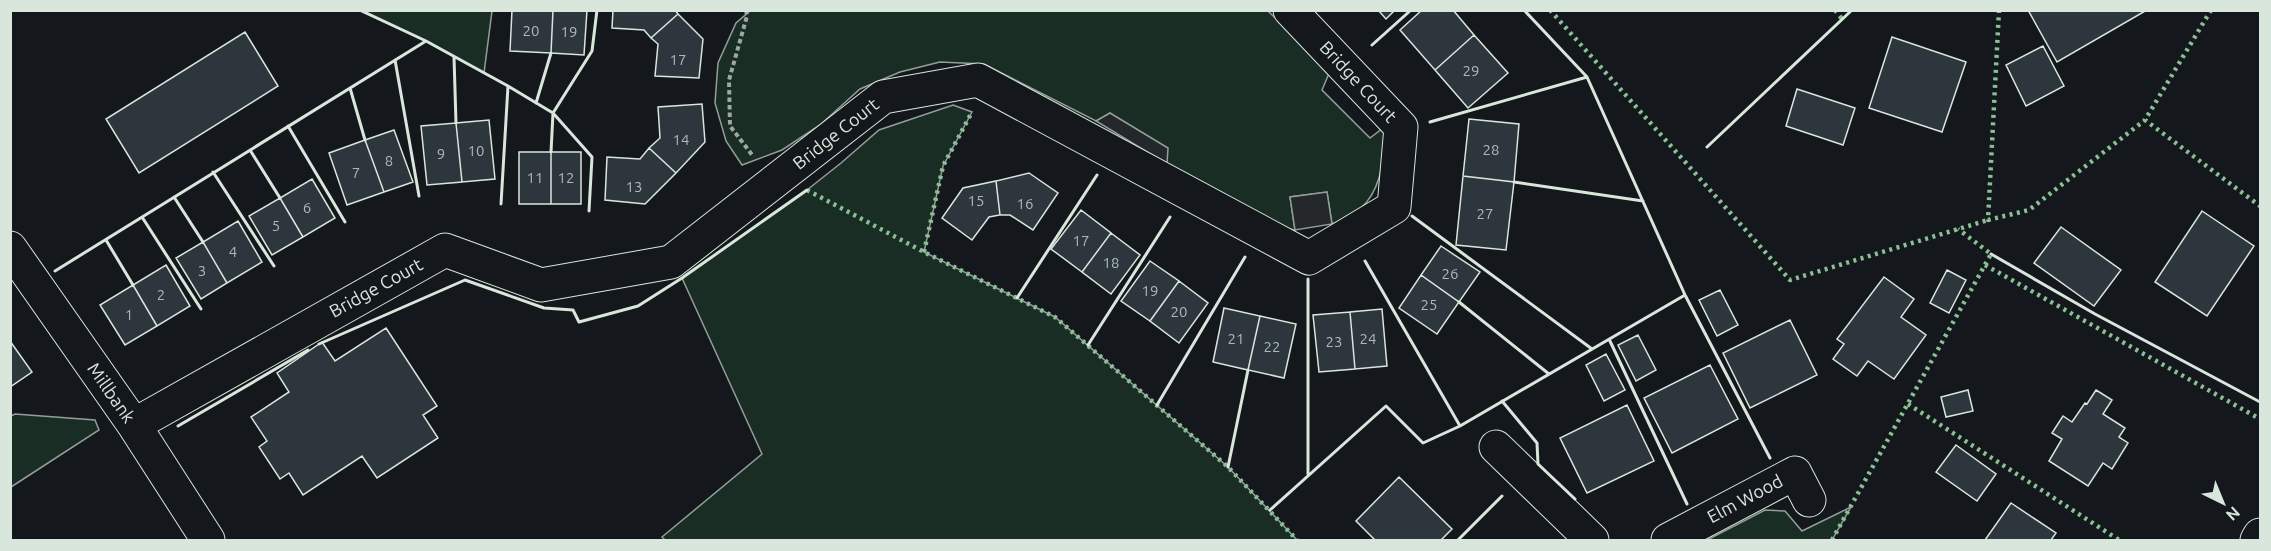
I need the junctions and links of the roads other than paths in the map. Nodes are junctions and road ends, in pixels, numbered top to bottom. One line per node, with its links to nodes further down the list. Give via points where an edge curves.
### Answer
1 (1290, 10): 3 (street, Bridge Court, via 1401,127 1394,207 1310,258 978,80 883,97 671,262 542,285 445,250)
2 (10, 248): 3 (street, Millbank)
3 (134, 425): 7 (street, Millbank)
4 (1496, 447): 8 (street)
5 (1809, 500): 9 (street, Elm Wood, via 1795,473)
6 (2260, 535): 10 (street)
7 (208, 540)
8 (1592, 540)
9 (1668, 540)
10 (2257, 540)

